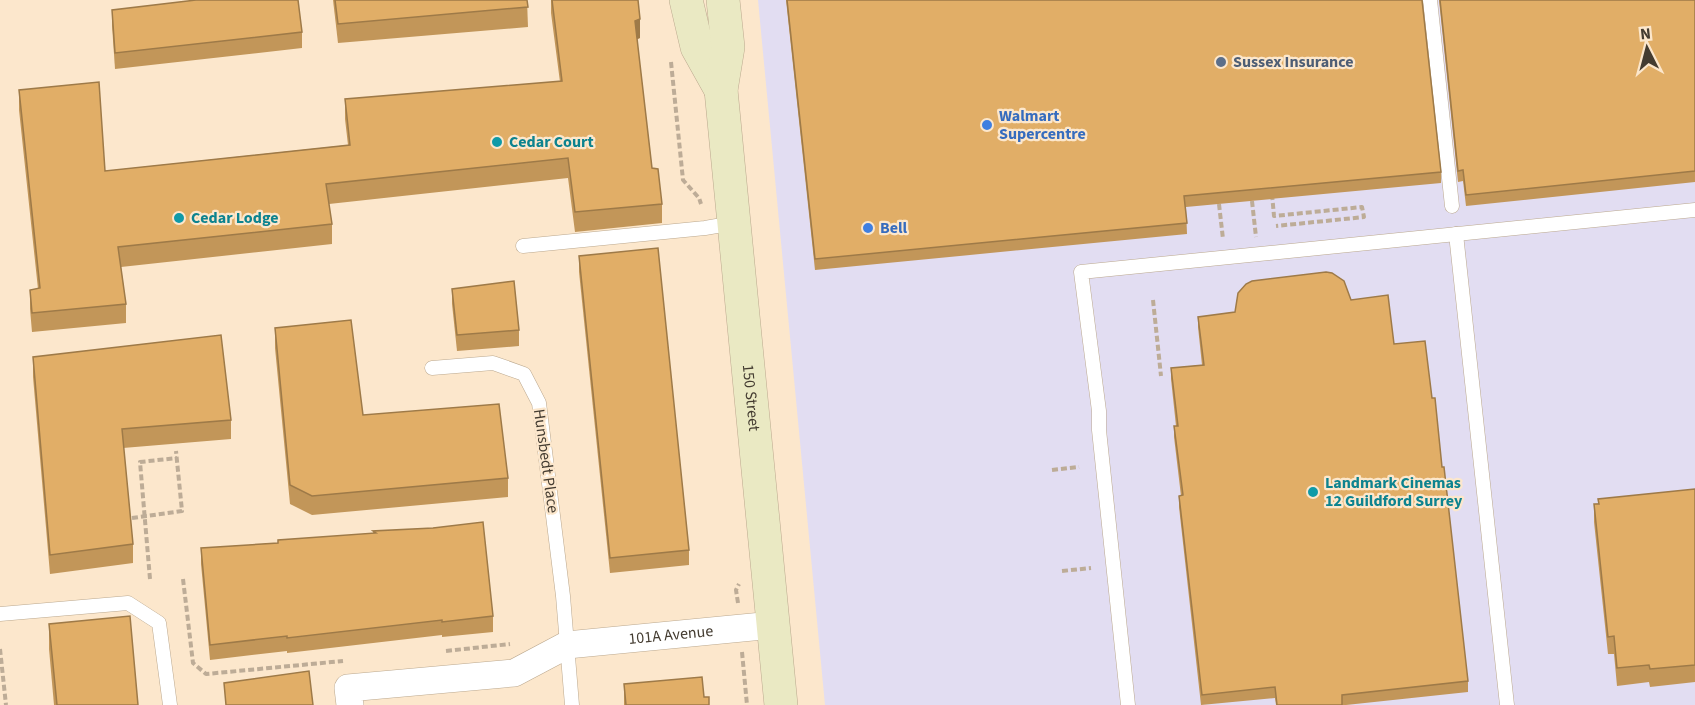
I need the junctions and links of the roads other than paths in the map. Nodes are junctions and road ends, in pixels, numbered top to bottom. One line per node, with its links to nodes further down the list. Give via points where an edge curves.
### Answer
1 (686, 0): 4 (main road, 150 Street, via 697,47)
2 (723, 0): 4 (main road, 150 Street, via 728,47)
3 (1430, 0): 5 (lane)
4 (720, 90): 7 (main road, 150 Street)
5 (1452, 206)
6 (1695, 210): 8 (lane)
7 (719, 225): 9 (lane); 12 (main road, 150 Street)
8 (1455, 234): 18 (lane, via 1081,272); 19 (lane)
9 (523, 246)
10 (432, 368): 13 (lane, Hunsbedt Place, via 493,363 524,374 539,403)
11 (0, 614): 14 (lane, via 128,603 159,623)
12 (773, 625): 13 (street, 101A Avenue); 17 (main road, 150 Street)
13 (567, 645): 15 (street, via 514,673 348,688); 16 (lane, Hunsbedt Place)
14 (170, 705)
15 (350, 705)
16 (572, 705)
17 (781, 705)
18 (1128, 705)
19 (1507, 705)

